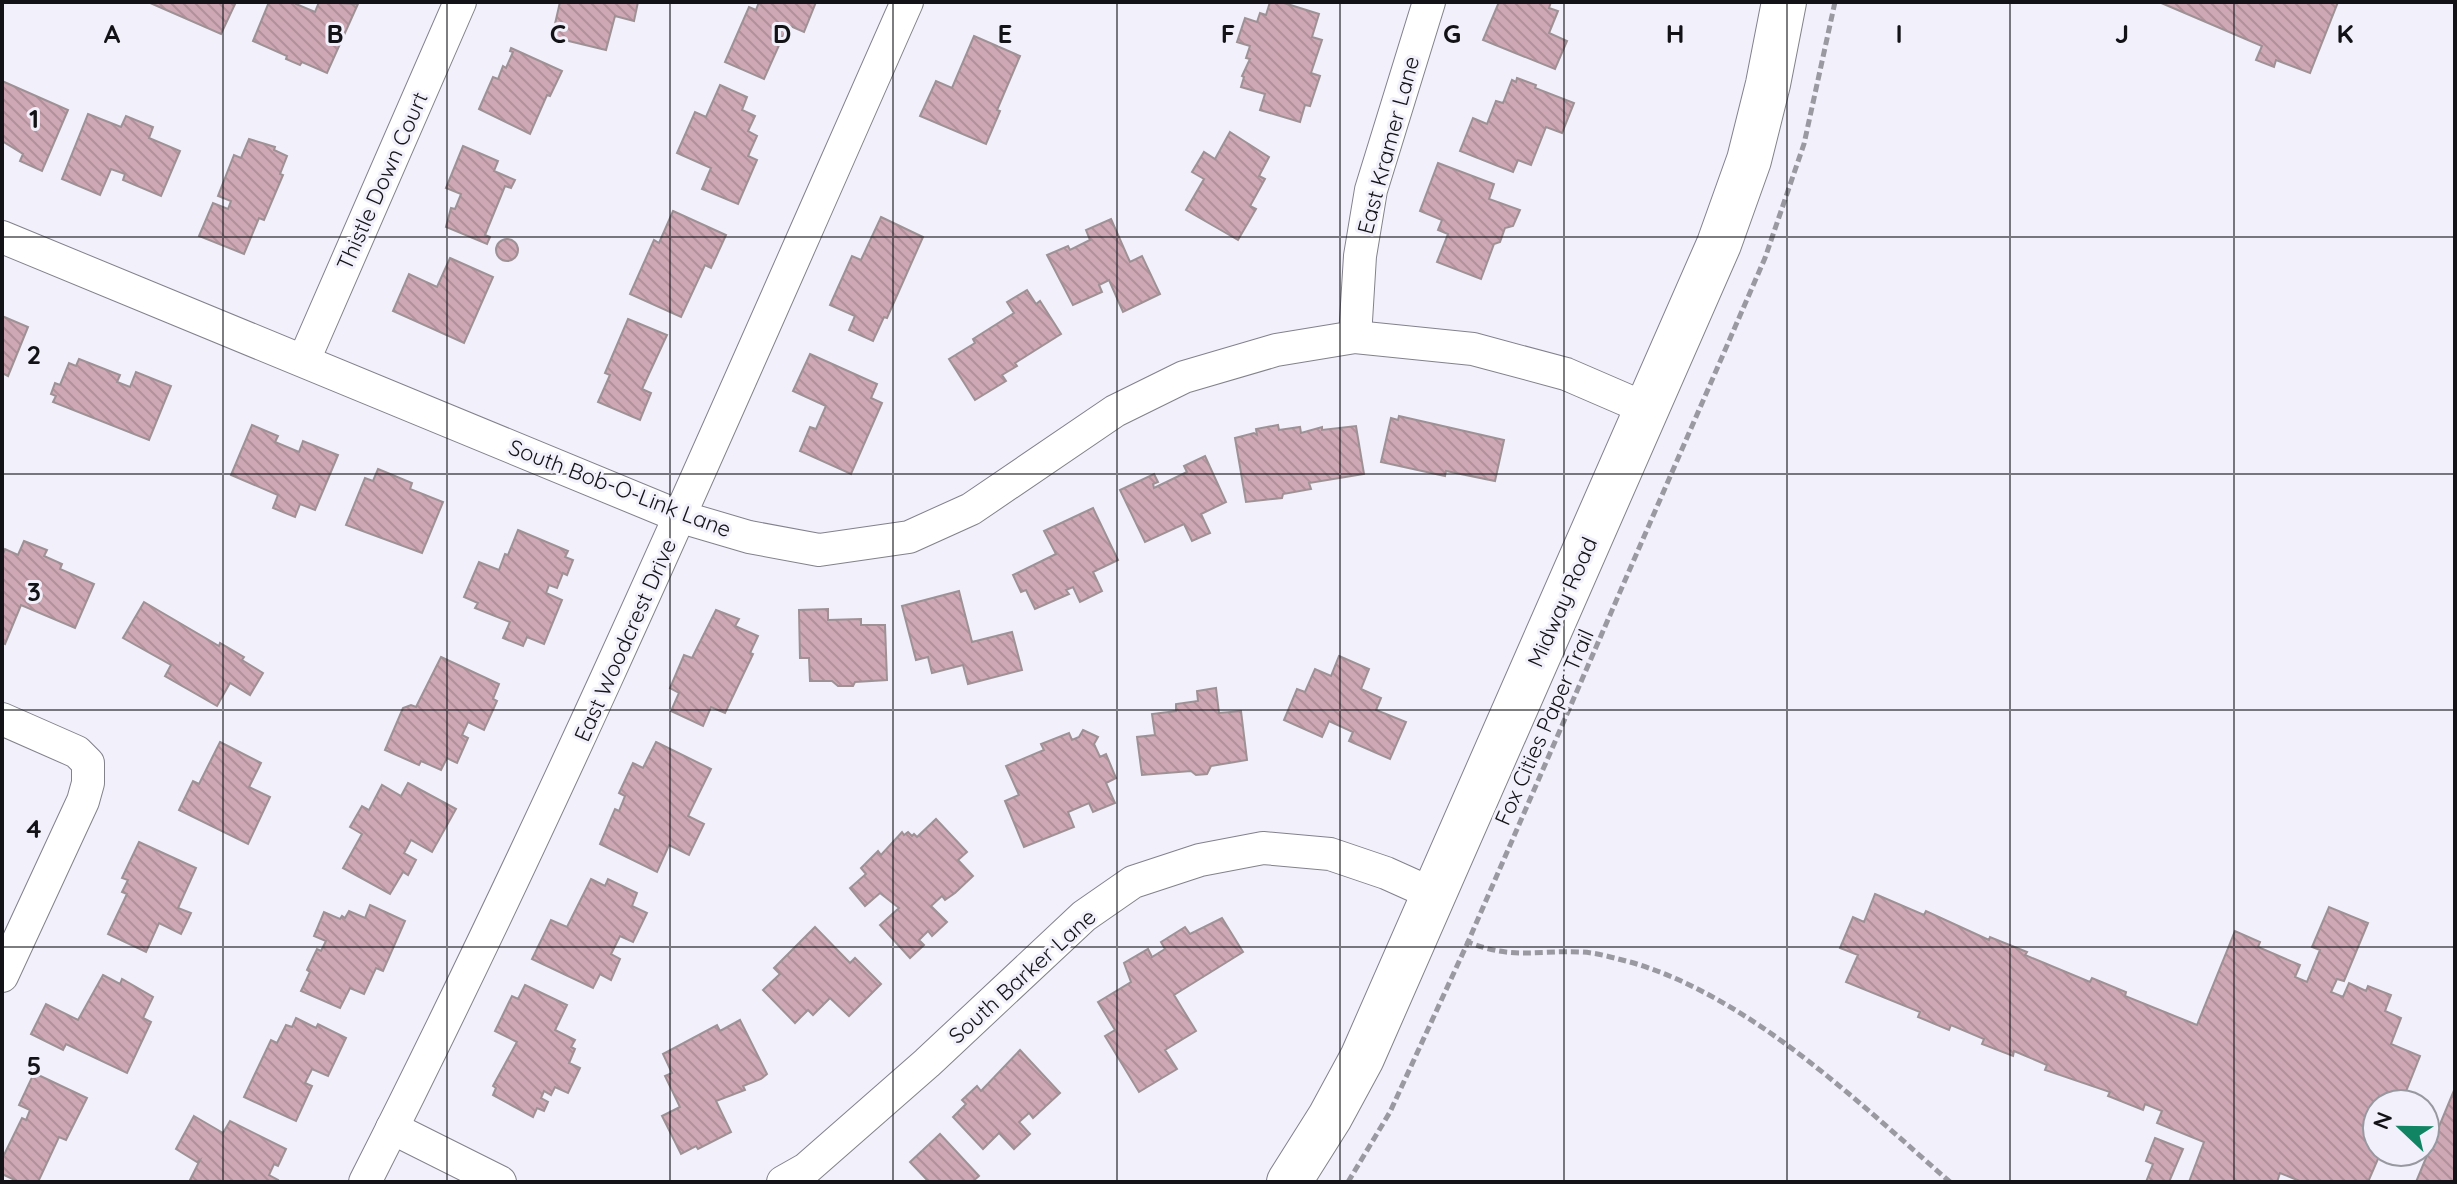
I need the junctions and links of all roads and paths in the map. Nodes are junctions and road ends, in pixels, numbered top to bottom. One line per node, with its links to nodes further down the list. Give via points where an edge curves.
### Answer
1 (460, 2): 8 (street, Thistle Down Court)
2 (907, 2): 10 (street, East Woodcrest Drive)
3 (1429, 2): 7 (street, East Kramer Lane, via 1371,190)
4 (1784, 2): 9 (main road, Midway Road, via 1749,160 1719,244)
5 (1835, 2): 13 (path, Fox Cities Paper Trail, via 1804,144 1765,258)
6 (2, 237): 8 (street, South Bob-O-Link Lane)
7 (1355, 337): 9 (street, South Bob-O-Link Lane, via 1473,349 1566,374); 10 (street, South Bob-O-Link Lane, via 1276,350 1184,377 1115,411 971,509 909,537 819,550)
8 (304, 360): 10 (street, South Bob-O-Link Lane)
9 (1647, 409): 12 (main road, Midway Road)
10 (681, 517): 15 (street, East Woodcrest Drive, via 565,773)
11 (2, 719): 14 (street, via 77,752 88,763 83,801)
12 (1435, 895): 18 (street, South Barker Lane, via 1330,854 1263,848 1200,860 1133,882 1084,916 927,1063 806,1169); 19 (main road, Midway Road, via 1362,1058)
13 (1468, 942): 20 (path, Fox Cities Paper Trail, via 1390,1112); 21 (path, via 1504,953 1611,957 1690,986 1764,1028)
14 (2, 976)
15 (392, 1128): 16 (street, East Woodcrest Drive); 17 (street)
16 (365, 1182)
17 (500, 1182)
18 (783, 1182)
19 (1289, 1182)
20 (1348, 1182)
21 (1950, 1182)

